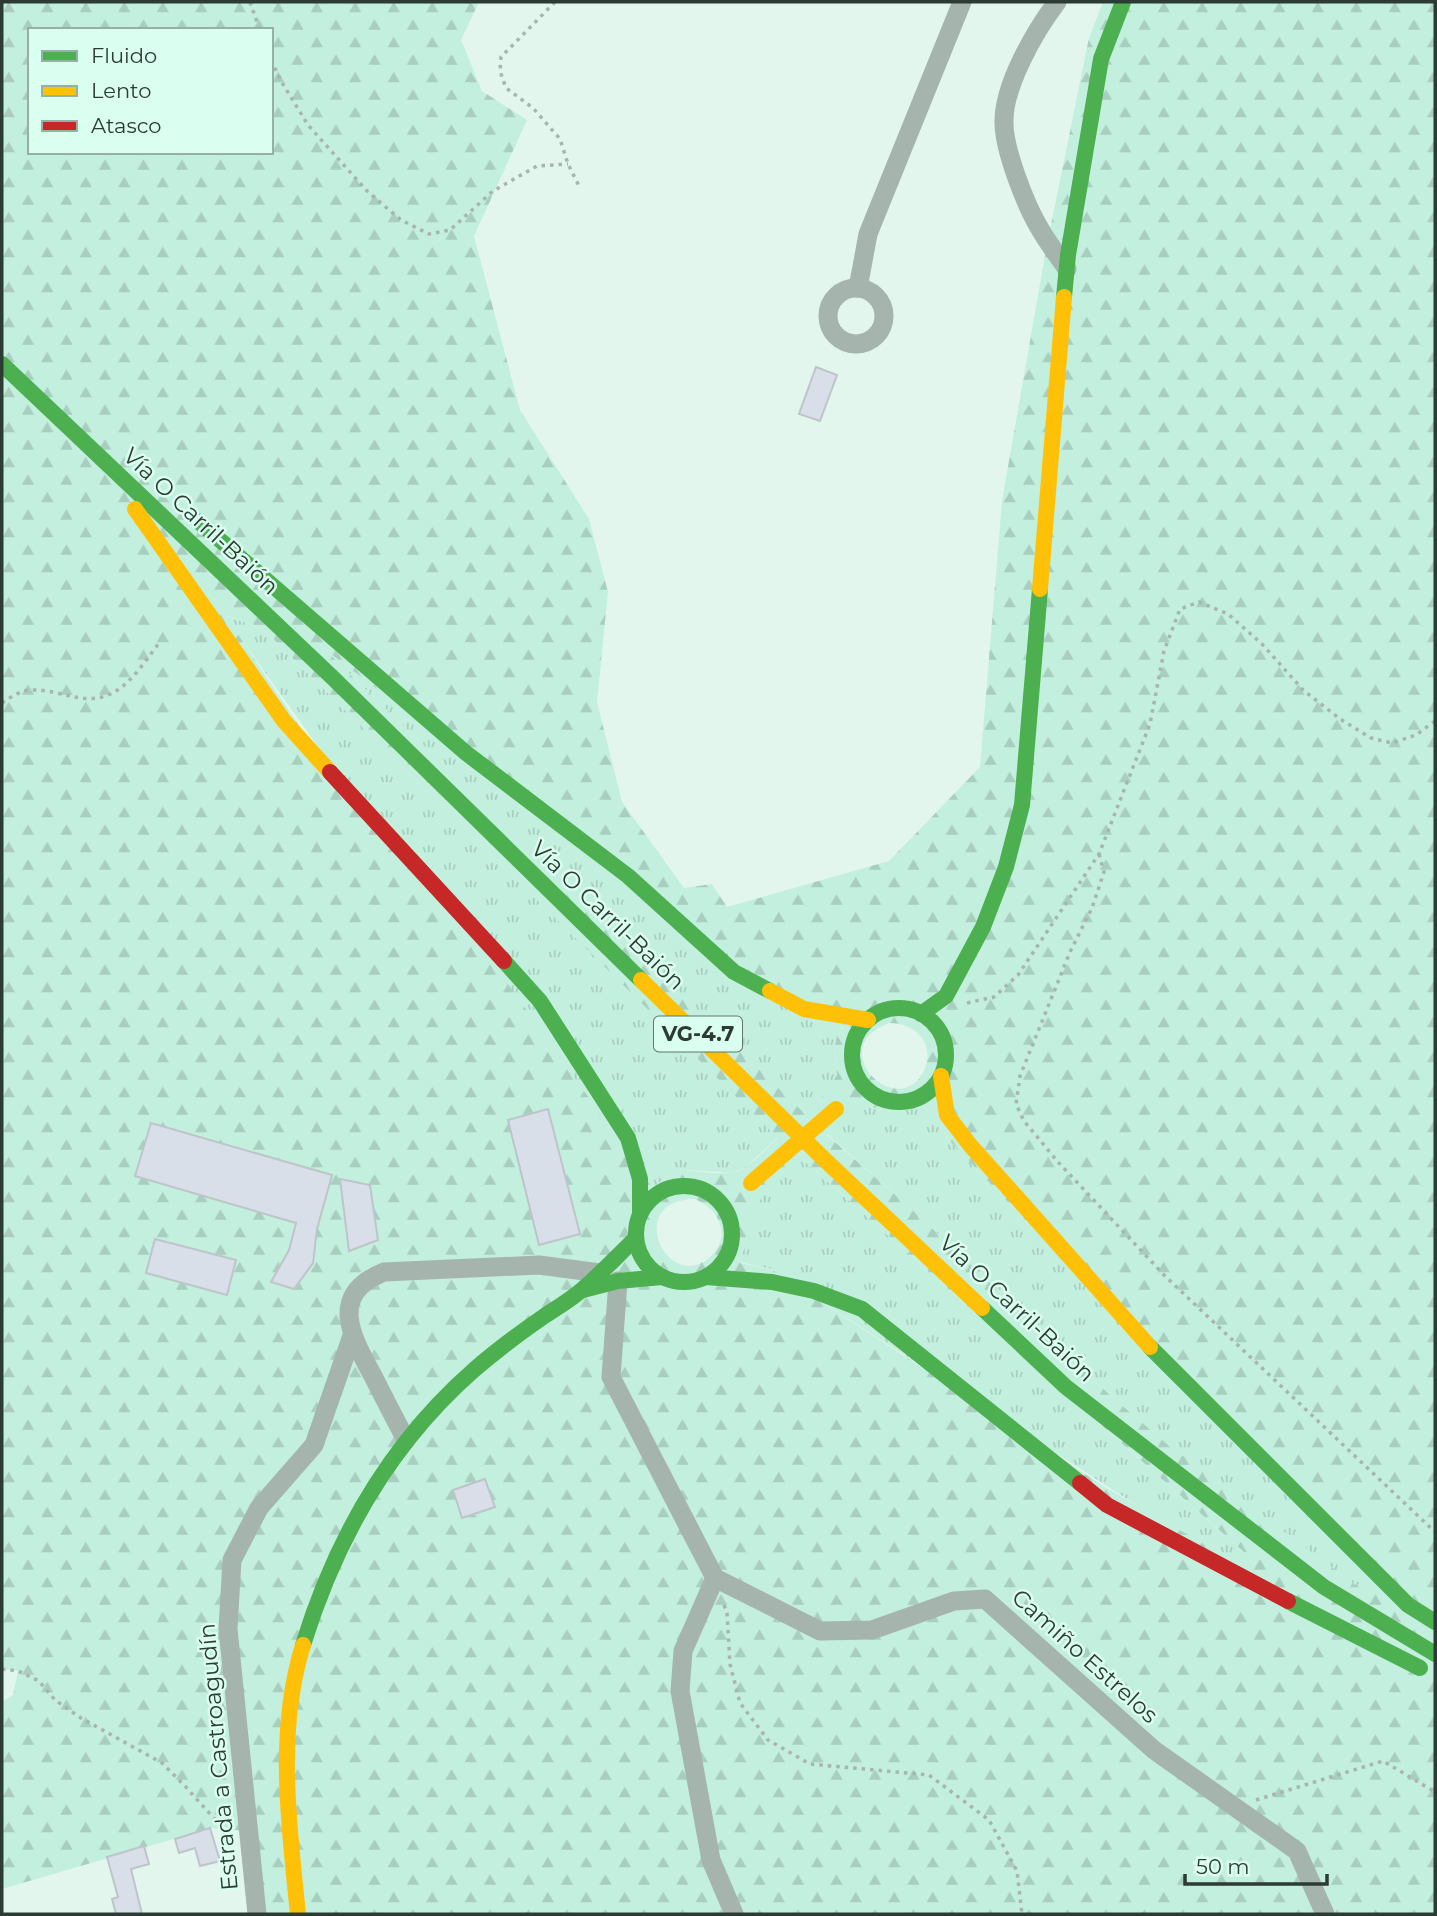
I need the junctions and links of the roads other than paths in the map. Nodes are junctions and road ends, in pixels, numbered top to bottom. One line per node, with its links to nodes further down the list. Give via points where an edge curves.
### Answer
1 (962, 2): 5 (street, via 868,234)
2 (1057, 2): 4 (street, via 1026,49 1003,122 1009,156 1039,229)
3 (1123, 2): 4 (main road, via 1101,59)
4 (1067, 269): 9 (main road, via 1022,805 1006,867 983,927 946,996)
5 (858, 288)
6 (2, 364): 7 (main road); 14 (main road, via 134,508 284,721 540,1001 628,1138 640,1179); 23 (main road, Vía O Carril-Baión / VG-4.7, via 1066,1387 1324,1587)
7 (109, 444)
8 (183, 507): 10 (main road, via 466,753 628,876 734,972 804,1009)
9 (921, 1014): 10 (main road, via 894,1008); 11 (main road, via 933,1022 943,1041)
10 (868, 1020): 12 (main road, via 853,1043 855,1071)
11 (941, 1076): 12 (main road, via 933,1087 910,1100 896,1102 871,1093); 22 (main road, via 947,1115 970,1145 1168,1367 1408,1605)
12 (849, 1096): 13 (main road, bridge)
13 (738, 1195): 14 (main road, via 673,1187 659,1193); 18 (main road, via 728,1254)
14 (640, 1215): 15 (main road)
15 (636, 1238): 16 (main road); 17 (main road, via 640,1254)
16 (609, 1277): 17 (main road); 19 (street, Estrada a Castroagudín, via 539,1265 384,1272 368,1279 355,1293 349,1311); 20 (main road, via 506,1343); 21 (street, via 611,1377)
17 (662, 1277): 18 (main road, via 677,1282)
18 (706, 1277): 24 (main road, via 772,1282 862,1309 1107,1505)
19 (352, 1336): 20 (street, Estrada a Castroagudín); 25 (street, Estrada a Castroagudín, via 314,1445 259,1508 232,1560 228,1629)
20 (406, 1440): 26 (main road, via 376,1479 336,1550 310,1619 294,1683 287,1755)
21 (715, 1578): 27 (street, via 683,1651 680,1691 711,1860); 28 (street, Camiño Estrelos, via 820,1631 872,1630 954,1601 985,1599 1154,1750 1297,1851)
22 (1435, 1622)
23 (1435, 1654)
24 (1435, 1675)
25 (257, 1914)
26 (298, 1914)
27 (734, 1914)
28 (1325, 1914)

